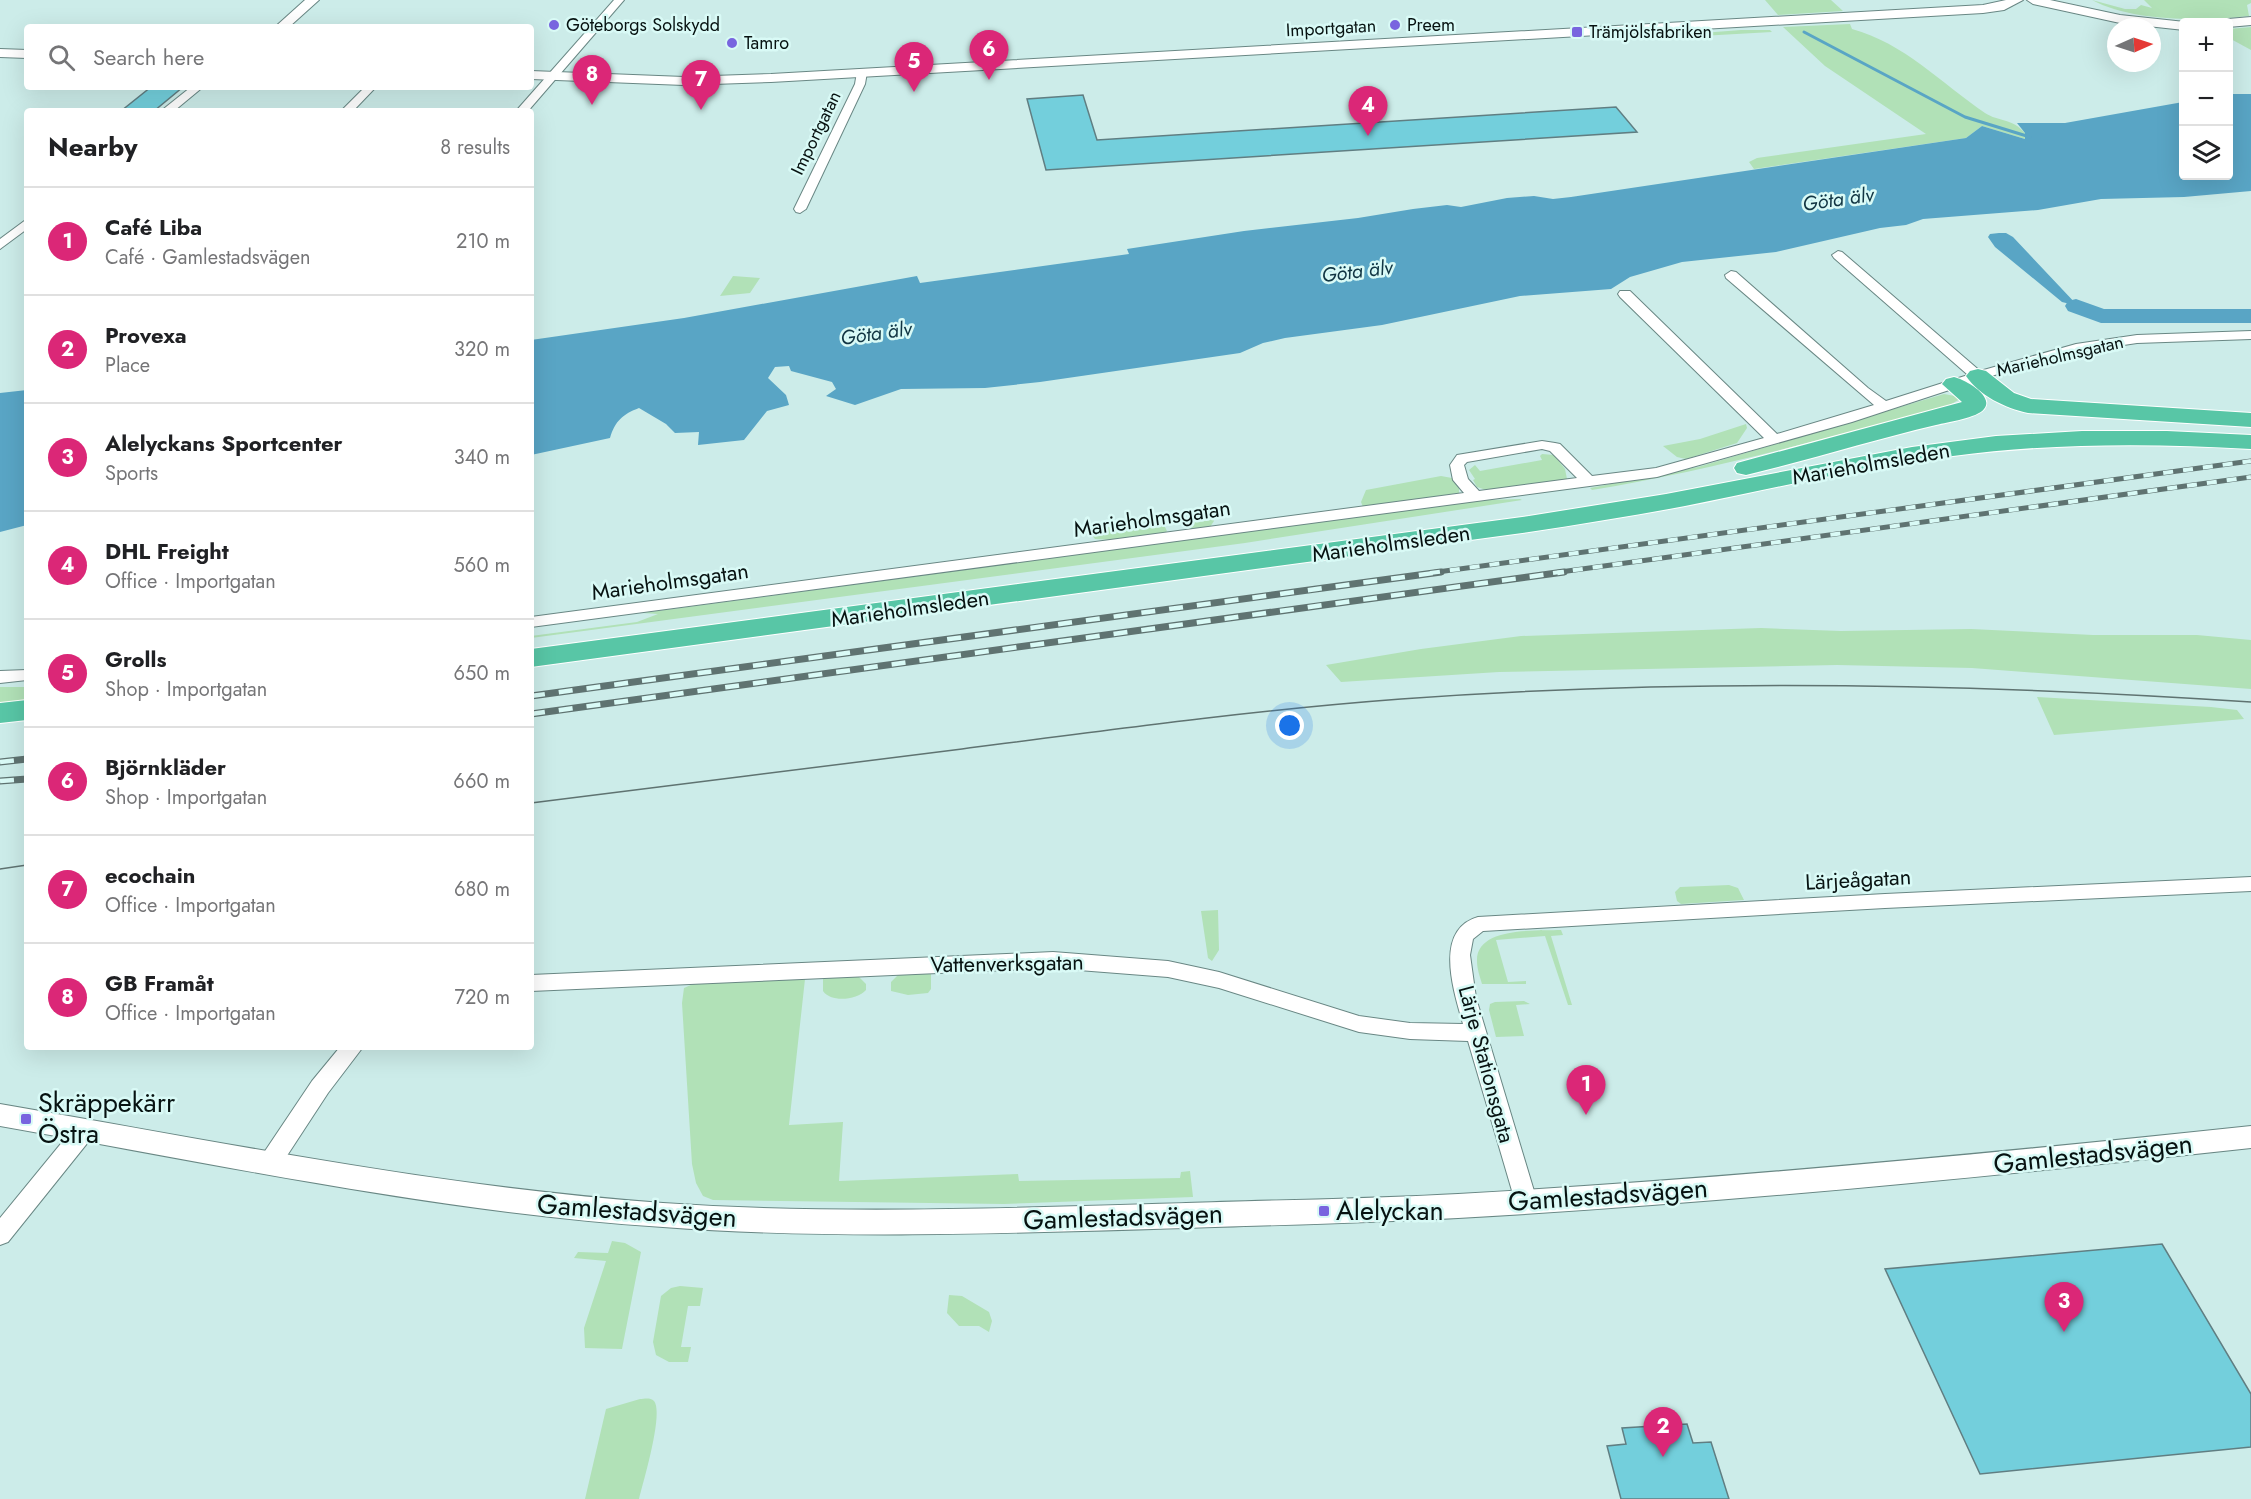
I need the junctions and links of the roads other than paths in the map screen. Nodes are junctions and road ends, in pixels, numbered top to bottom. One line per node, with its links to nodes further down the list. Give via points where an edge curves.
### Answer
1 (313, 0): 12 (street)
2 (618, 0): 18 (street)
3 (2000, 0): 8 (street, Importgatan)
4 (2017, 0): 8 (street, Importgatan)
5 (2065, 0): 7 (street, Importgatan)
6 (2075, 0): 10 (street, via 2113,14)
7 (2043, 2): 8 (street, Importgatan); 13 (street, via 2120,19)
8 (1983, 9): 16 (street, Importgatan)
9 (2251, 21): 11 (street)
10 (2179, 23)
11 (2233, 23)
12 (284, 24)
13 (2179, 24)
14 (0, 53): 15 (street)
15 (24, 54)
16 (862, 72): 18 (street, Importgatan, via 700,81); 24 (street, Importgatan, via 860,84)
17 (534, 75): 18 (street, Importgatan)
18 (553, 76): 23 (street)
19 (194, 90): 21 (street)
20 (368, 90): 22 (street)
21 (171, 108)
22 (349, 108)
23 (525, 108)
24 (800, 209)
25 (24, 225): 26 (street)
26 (0, 245)
27 (1838, 255): 31 (street, Marieholmsgatan)
28 (1731, 275): 33 (street)
29 (1625, 294): 36 (street)
30 (2251, 335): 31 (street, Marieholmsgatan, via 2160,337 2098,344)
31 (1978, 376): 32 (street, Marieholmsgatan); 34 (highway, via 2006,398 2028,406)
32 (1954, 384): 33 (street, Marieholmsgatan); 38 (highway, via 1974,399 1974,406)
33 (1885, 407): 36 (street, Marieholmsgatan)
34 (2251, 420)
35 (2251, 429): 38 (highway, Marieholmsleden, via 2147,426 1996,432 1880,446)
36 (1774, 440): 39 (street, Marieholmsgatan, via 1672,469)
37 (2251, 442): 43 (highway, Marieholmsleden, via 2080,439 1936,451 1529,524)
38 (1731, 472): 42 (highway, Marieholmsleden, via 1524,511)
39 (1589, 482): 40 (street, Marieholmsgatan); 40 (street, via 1555,447 1542,445 1462,458 1457,465 1461,480)
40 (1476, 497): 41 (street, Marieholmsgatan)
41 (534, 622)
42 (534, 645)
43 (534, 658)
44 (24, 675): 45 (street)
45 (0, 677)
46 (24, 710): 47 (highway)
47 (0, 713)
48 (24, 725): 49 (highway)
49 (0, 728)
50 (2251, 884): 51 (street, Lärjeågatan, via 1492,921)
51 (1470, 928): 53 (street, Lärje Stationsgata, via 1464,935 1460,955)
52 (534, 983): 53 (street, Vattenverksgatan, via 1053,960 1168,969 1219,980 1359,1024 1410,1031)
53 (1475, 1033): 59 (street, Lärje Stationsgata)
54 (350, 1050): 58 (street)
55 (0, 1115): 56 (street, Gamlestadsvägen)
56 (85, 1130): 58 (street, Gamlestadsvägen); 60 (street)
57 (2251, 1137): 59 (street, Gamlestadsvägen, via 1774,1185)
58 (269, 1164): 59 (street, Gamlestadsvägen, via 492,1199 597,1211 730,1218 1029,1221)
59 (1526, 1201)
60 (0, 1235)

